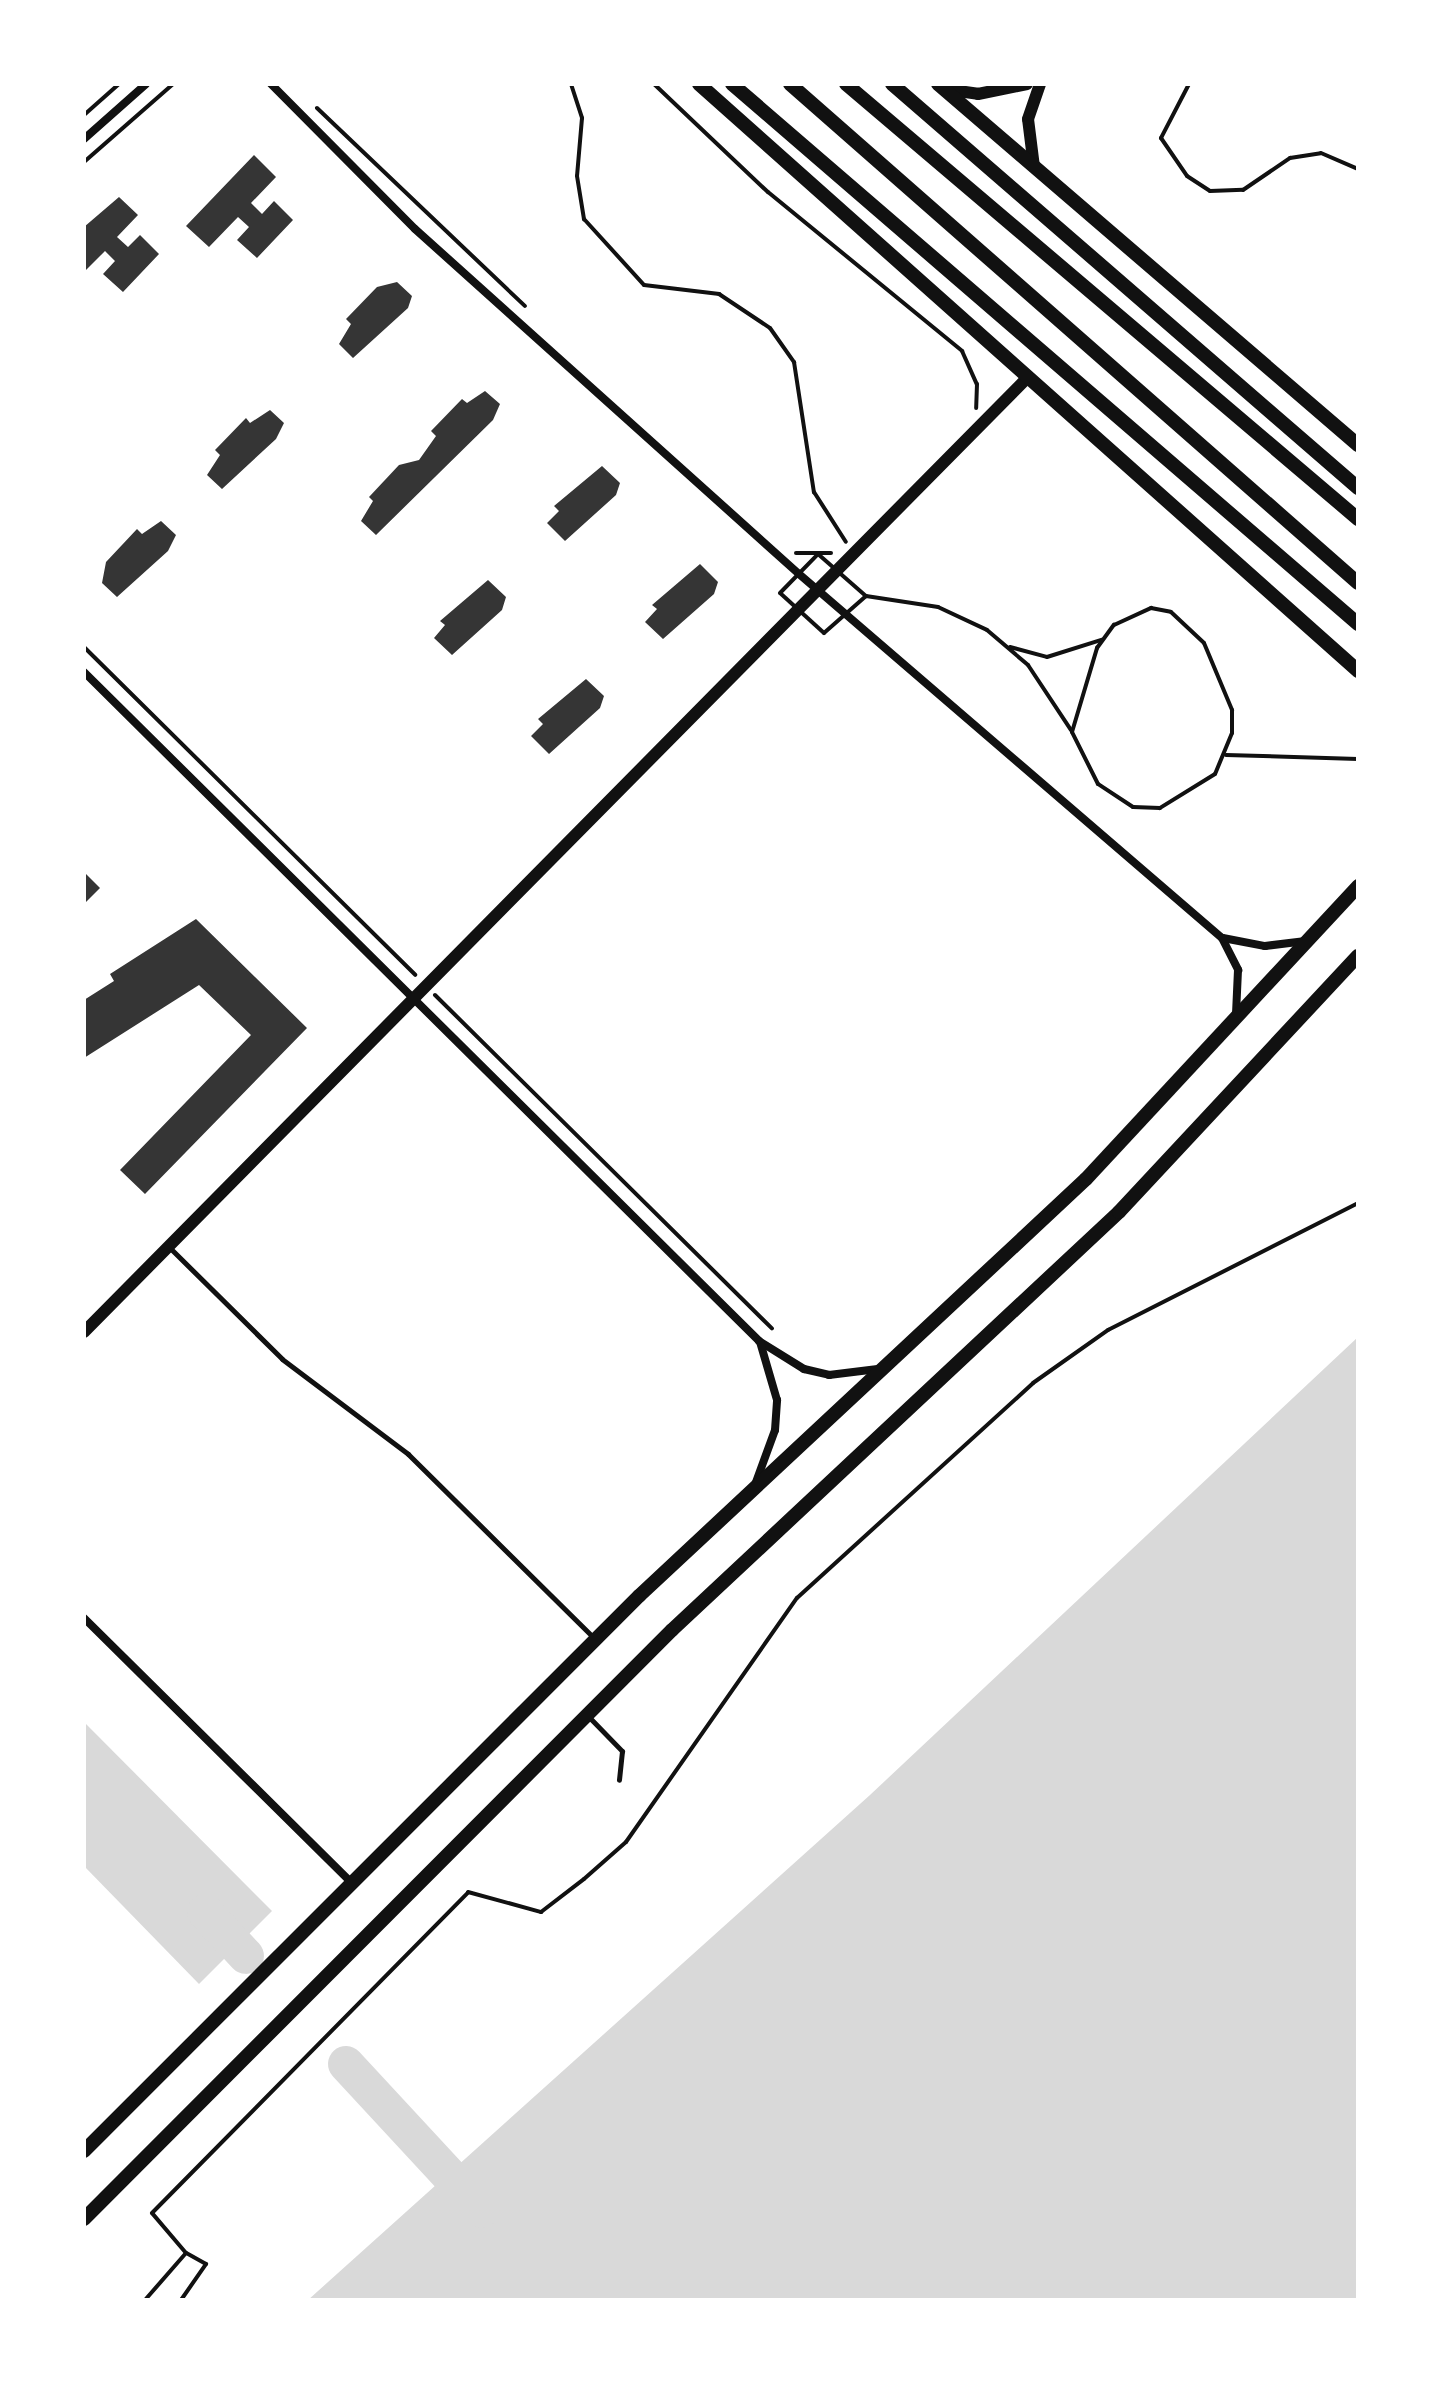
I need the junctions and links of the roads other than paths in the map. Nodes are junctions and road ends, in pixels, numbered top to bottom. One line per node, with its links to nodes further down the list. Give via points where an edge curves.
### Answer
1 (146, 84): 11 (street)
2 (271, 84): 18 (street, via 415,229)
3 (699, 84): 13 (main road)
4 (732, 84): 19 (main road)
5 (790, 84): 17 (main road)
6 (846, 84): 16 (main road)
7 (892, 84): 15 (main road)
8 (1027, 84): 10 (street, via 978,94)
9 (1040, 84): 12 (street, via 1028,119)
10 (940, 86): 12 (main road)
11 (84, 139)
12 (1034, 167): 14 (main road)
13 (1027, 378): 18 (street); 20 (main road)
14 (1358, 445)
15 (1358, 488)
16 (1358, 519)
17 (1358, 583)
18 (818, 590): 25 (street); 28 (street)
19 (1358, 624)
20 (1358, 671)
21 (84, 672): 28 (street)
22 (1358, 872): 24 (main road)
23 (1358, 886): 24 (main road)
24 (1334, 912): 26 (main road)
25 (1222, 938): 26 (street, via 1265,946); 29 (street, via 1239,979)
26 (1309, 940): 29 (main road)
27 (1358, 956): 37 (main road, via 1119,1212)
28 (414, 999): 30 (street); 32 (street)
29 (1233, 1023): 33 (main road, via 1086,1179)
30 (169, 1247): 31 (street); 36 (lane, via 282,1359 408,1454)
31 (84, 1332)
32 (759, 1341): 33 (street, via 804,1369 856,1374); 34 (street, via 777,1400 767,1460)
33 (882, 1368): 34 (main road)
34 (753, 1488): 36 (main road)
35 (84, 1618): 39 (street)
36 (595, 1639): 39 (main road)
37 (587, 1715): 38 (lane, via 622,1751); 41 (main road)
38 (619, 1780)
39 (351, 1882): 40 (main road)
40 (84, 2151)
41 (84, 2219)

